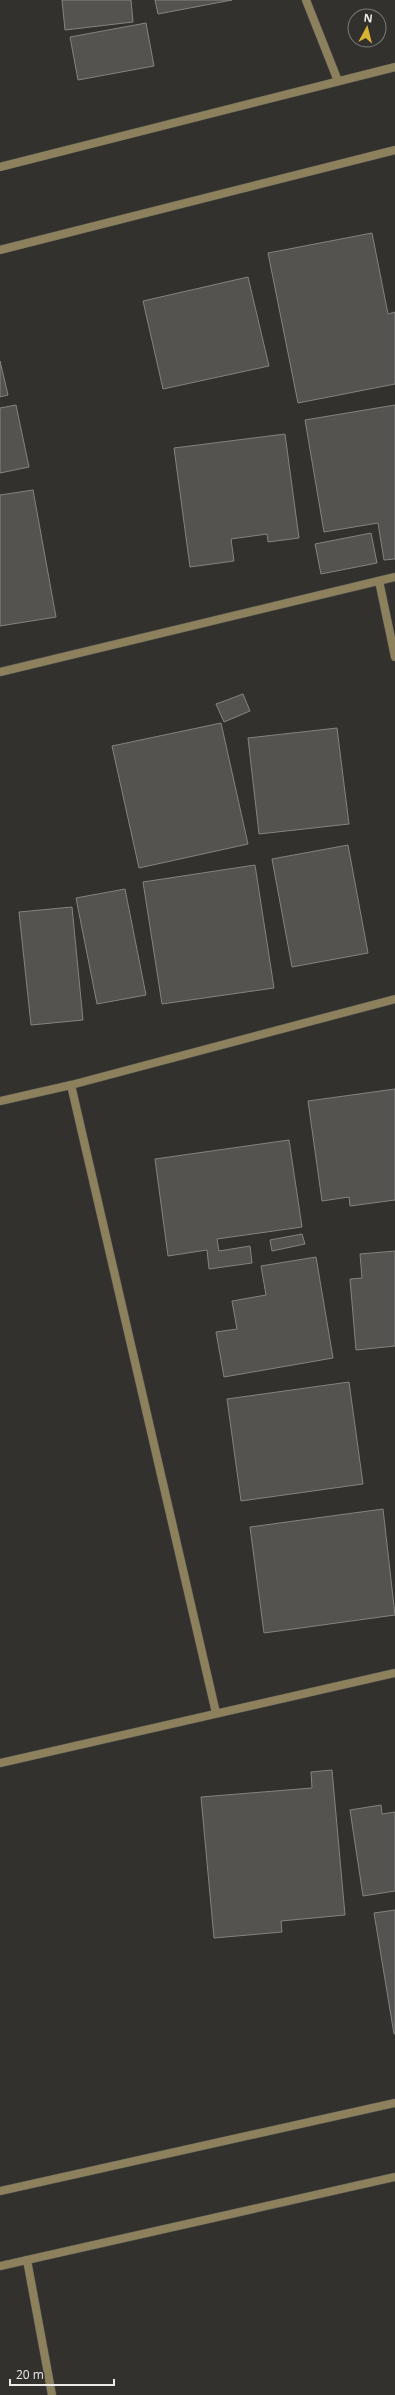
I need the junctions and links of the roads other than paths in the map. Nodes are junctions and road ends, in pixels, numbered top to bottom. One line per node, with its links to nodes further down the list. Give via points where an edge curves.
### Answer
1 (306, 0): 3 (street)
2 (395, 67): 3 (street)
3 (338, 80): 5 (street)
4 (395, 150): 6 (street)
5 (0, 167)
6 (0, 250)
7 (395, 577): 8 (street)
8 (379, 581): 9 (street); 10 (street)
9 (395, 657)
10 (0, 672)
11 (395, 999): 12 (street)
12 (71, 1085): 13 (street); 15 (street)
13 (0, 1101)
14 (395, 1673): 15 (street)
15 (216, 1713): 16 (street)
16 (0, 1762)
17 (395, 2103): 19 (street)
18 (395, 2177): 20 (street)
19 (0, 2190)
20 (27, 2260): 21 (street); 22 (street)
21 (0, 2266)
22 (52, 2395)

